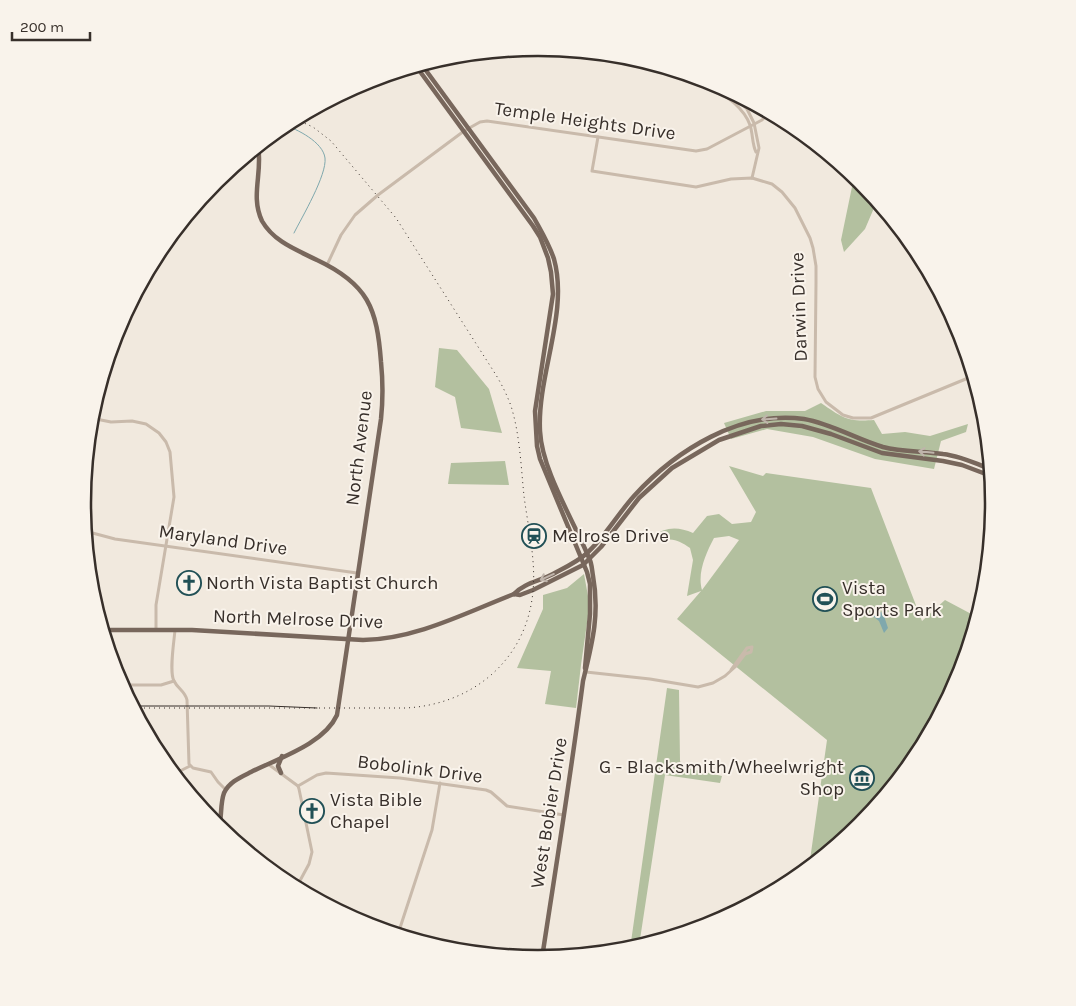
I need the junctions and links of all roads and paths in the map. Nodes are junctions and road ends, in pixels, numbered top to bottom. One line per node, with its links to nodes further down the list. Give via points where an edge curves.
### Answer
1 (426, 70): 7 (main road)
2 (420, 72): 7 (main road)
3 (729, 99): 6 (street)
4 (745, 107): 6 (street)
5 (764, 118): 6 (street, Temple Heights Drive)
6 (752, 124): 8 (street, Temple Heights Drive, via 700,151); 10 (street, via 759,148)
7 (466, 130): 8 (street, Temple Heights Drive, via 488,121); 11 (street, Temple Heights Drive, via 355,215); 12 (main road, via 533,226 546,251); 13 (main road, via 545,237 554,258)
8 (598, 137): 10 (street, Darwin Drive, via 592,171 696,187)
9 (258, 155): 11 (main road, North Avenue, via 256,200 262,221 282,243)
10 (752, 178): 14 (street, Darwin Drive, via 772,184 782,192 795,208 810,238 816,266 815,377 826,402 844,415 870,418)
11 (327, 265): 25 (main road, North Avenue, via 344,275 363,294 374,315 380,339 382,407)
12 (552, 275): 13 (main road); 18 (main road, via 553,294 535,420 537,446)
13 (558, 295): 19 (main road, via 542,398 540,433 544,455)
14 (967, 378)
15 (99, 420): 21 (street, via 139,422 152,427 166,442 170,452 174,497)
16 (983, 466): 22 (main road, one-way to 22, via 945,454 884,447 817,422 762,419 716,435 668,465 634,496)
17 (984, 473): 22 (main road, via 943,461 882,453 802,426 761,426 719,440 672,468 639,498 601,547)
18 (550, 483): 19 (main road, via 554,484); 23 (main road)
19 (565, 504): 22 (main road)
20 (92, 533): 21 (street, Maryland Drive)
21 (166, 545): 25 (street, Maryland Drive); 28 (street, via 156,605)
22 (588, 556): 23 (main road); 24 (main road); 32 (main road, via 596,609)
23 (581, 558): 24 (main road); 26 (main road, North Melrose Drive, one-way to 26, via 554,574 519,588)
24 (583, 565): 26 (main road, North Melrose Drive, via 533,590); 32 (main road, via 591,594)
25 (357, 573): 30 (main road, North Avenue)
26 (514, 594): 30 (main road, North Melrose Drive, via 406,635 378,640)
27 (110, 630): 28 (main road, North Melrose Drive)
28 (156, 630): 29 (main road, North Melrose Drive)
29 (175, 630): 30 (main road, North Melrose Drive); 33 (street)
30 (348, 639): 35 (main road, North Avenue, via 337,715 330,727 312,742)
31 (731, 670): 31 (street, via 752,652 752,648 747,648); 32 (street, via 717,681 693,687)
32 (586, 672): 43 (main road, West Bobier Drive)
33 (174, 681): 34 (street, via 161,686); 37 (street, via 184,691 187,700)
34 (130, 685)
35 (282, 756): 36 (main road, North Avenue); 39 (main road, via 278,766)
36 (268, 763): 39 (street); 42 (main road, North Avenue, via 241,777)
37 (190, 766): 38 (street); 42 (street, via 209,771)
38 (181, 771)
39 (281, 773): 41 (street)
40 (440, 784): 41 (street, Bobolink Drive, via 326,773); 43 (street, Bobolink Drive, via 486,790 511,807); 46 (street, via 432,830)
41 (298, 786): 45 (street, via 312,852)
42 (226, 790): 44 (main road)
43 (565, 815): 47 (main road, West Bobier Drive)
44 (221, 817)
45 (300, 880)
46 (400, 928)
47 (543, 950)

